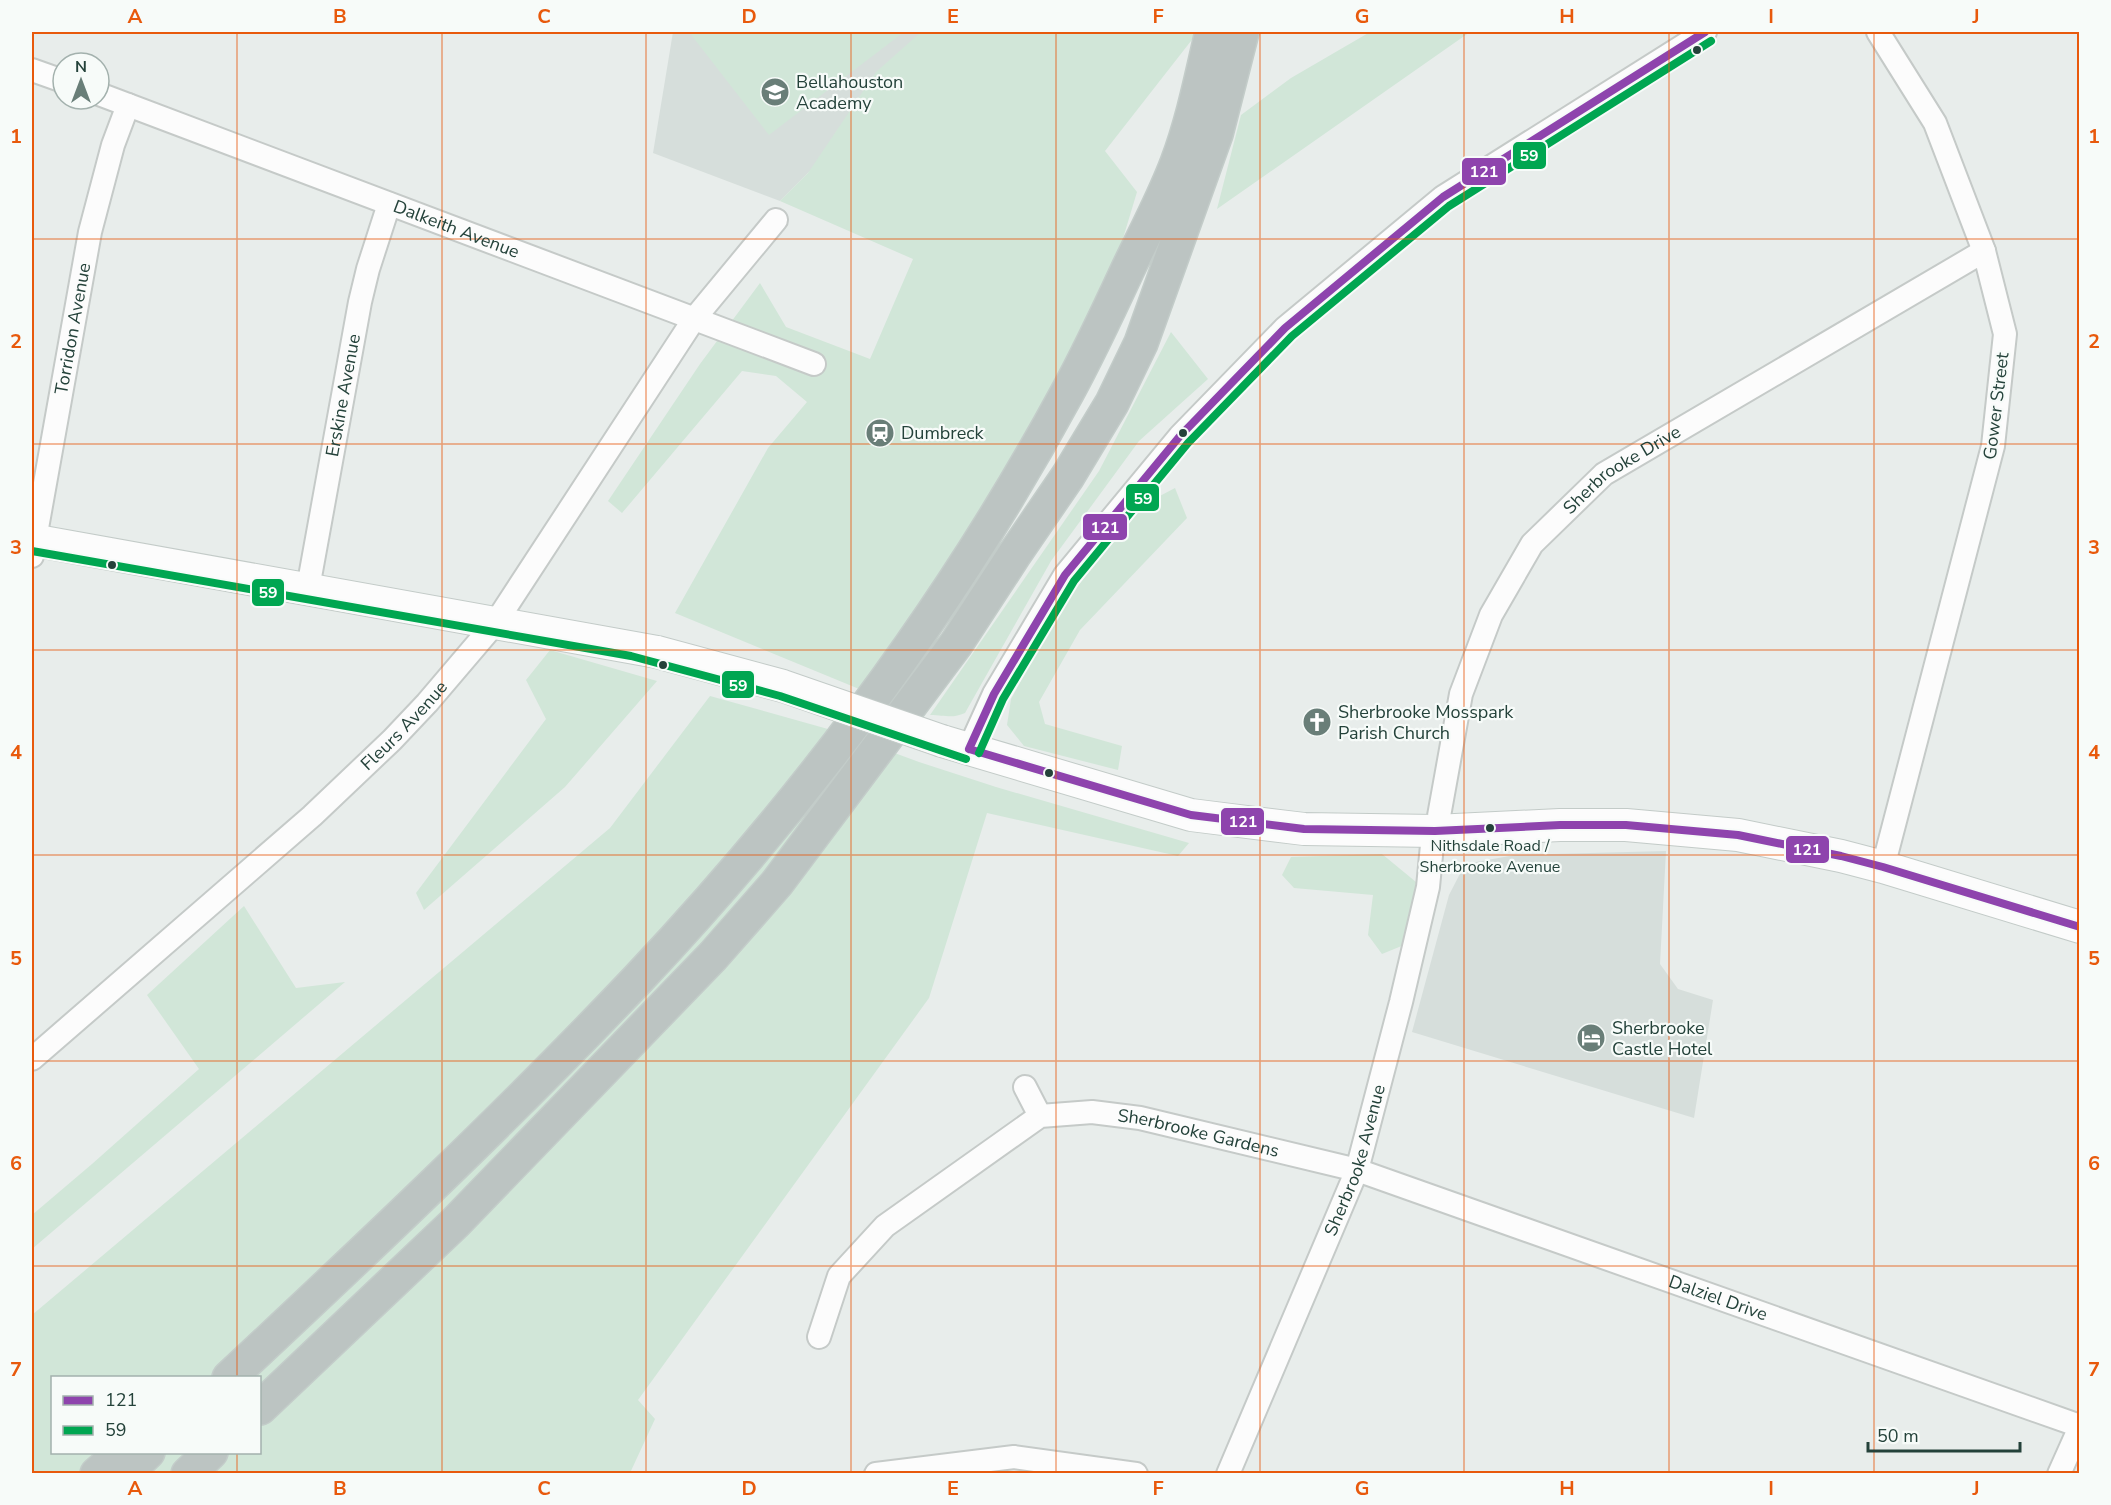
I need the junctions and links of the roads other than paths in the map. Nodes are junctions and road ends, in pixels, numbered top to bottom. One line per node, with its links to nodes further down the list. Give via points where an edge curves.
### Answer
1 (1212, 32): 21 (highway, via 1177,163 1112,307 1041,441 961,570 890,674 738,867)
2 (1242, 32): 27 (highway, via 1216,134 1141,343 1112,404 1068,476 956,644 777,883 713,956 455,1223)
3 (1706, 32): 17 (street, via 1443,197 1285,328 1180,436 1065,575 994,693)
4 (1878, 32): 11 (street, Gower Street, via 1935,123)
5 (32, 70): 6 (street)
6 (51, 77)
7 (111, 99): 8 (street, Dalkeith Avenue)
8 (128, 105): 9 (street, Dalkeith Avenue); 14 (street, Torridon Avenue, via 90,232)
9 (389, 204): 12 (street, Dalkeith Avenue); 15 (street, Erskine Avenue, via 360,302)
10 (776, 220): 12 (street, Fleurs Avenue)
11 (1984, 251): 18 (street, Sherbrooke Drive, via 1604,474 1532,544 1491,615 1461,693); 19 (street, Gower Street, via 2005,334 1993,446)
12 (694, 319): 13 (street, Dalkeith Avenue); 16 (street, Fleurs Avenue)
13 (814, 364)
14 (33, 546): 15 (street)
15 (308, 588): 16 (street)
16 (496, 622): 17 (street, bridge, via 657,652 783,686); 22 (street, Fleurs Avenue, via 392,740 303,824)
17 (955, 745): 18 (street, via 1191,815 1304,830)
18 (1435, 831): 19 (street, via 1626,825 1748,837); 25 (street, Sherbrooke Avenue, via 1428,887)
19 (1883, 867): 20 (street)
20 (2079, 927)
21 (639, 978): 28 (highway); 29 (highway, via 464,1155)
22 (32, 1059)
23 (1025, 1087): 24 (street)
24 (1040, 1116): 25 (street, Sherbrooke Gardens, via 1092,1112 1140,1119); 26 (street, via 885,1226 839,1276)
25 (1357, 1170): 32 (street, Dalziel Drive); 43 (street, Sherbrooke Avenue)
26 (819, 1337)
27 (327, 1346): 30 (highway); 31 (highway)
28 (206, 1376)
29 (230, 1376)
30 (261, 1407)
31 (261, 1418)
32 (2079, 1427): 44 (street)
33 (120, 1454): 37 (highway)
34 (146, 1454): 38 (highway)
35 (209, 1454): 39 (highway)
36 (227, 1454): 40 (highway)
37 (97, 1473)
38 (125, 1473)
39 (188, 1473)
40 (210, 1473)
41 (876, 1473): 42 (street, via 1014,1457)
42 (1136, 1473)
43 (1228, 1473)
44 (2059, 1473)

